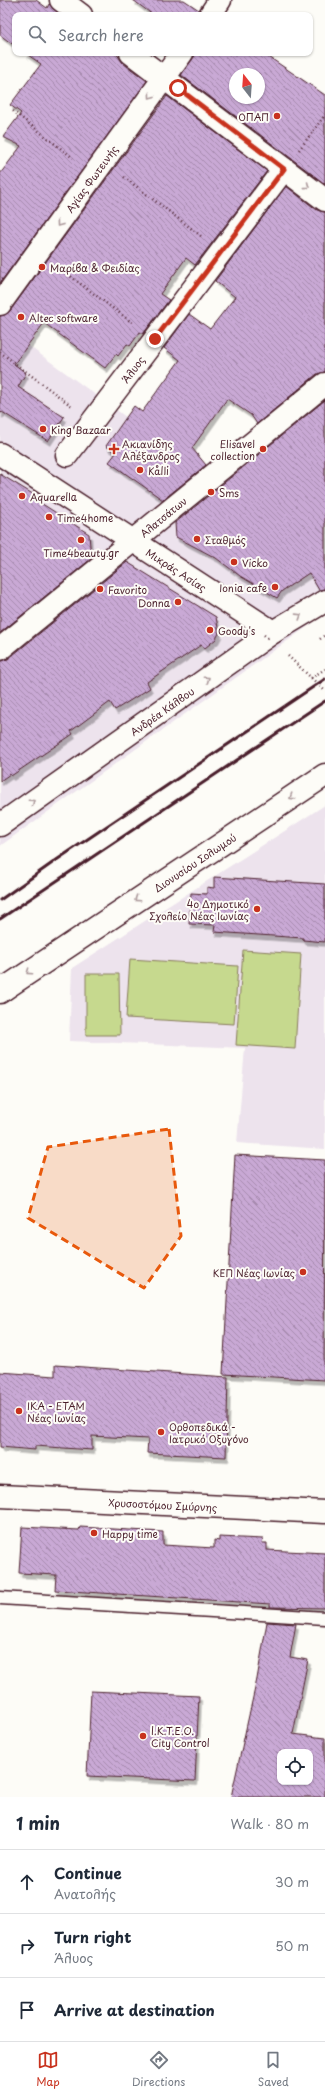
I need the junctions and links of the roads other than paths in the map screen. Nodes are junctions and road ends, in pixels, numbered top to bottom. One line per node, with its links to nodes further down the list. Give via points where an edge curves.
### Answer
1 (61, 0): 3 (street)
2 (220, 0): 4 (street)
3 (77, 12)
4 (212, 12)
5 (135, 56): 7 (street)
6 (180, 56): 7 (street, Αγίας Φωτεινής)
7 (164, 78): 8 (street); 10 (street, Αγίας Φωτεινής, one-way to 10)
8 (284, 169): 9 (street, one-way to 9); 13 (street, Άλυος)
9 (325, 200)
10 (0, 304)
11 (325, 384): 14 (street, Αλατσάτων)
12 (0, 454): 14 (street, Μικράς Ασίας)
13 (67, 455)
14 (133, 540): 16 (street, Μικράς Ασίας); 17 (street, Αλατσάτων)
15 (325, 600): 16 (street, Ανδρέα Κάλβου, one-way to 15)
16 (269, 636): 19 (street, Ανδρέα Κάλβου, one-way to 16)
17 (0, 649)
18 (325, 775): 20 (street, Διονυσίου Σολωμού, one-way to 20)
19 (0, 825)
20 (1, 989)
21 (0, 1496): 22 (street, Χρυσοστόμου Σμύρνης)
22 (325, 1512)
23 (0, 1598): 24 (lane)
24 (325, 1618)

